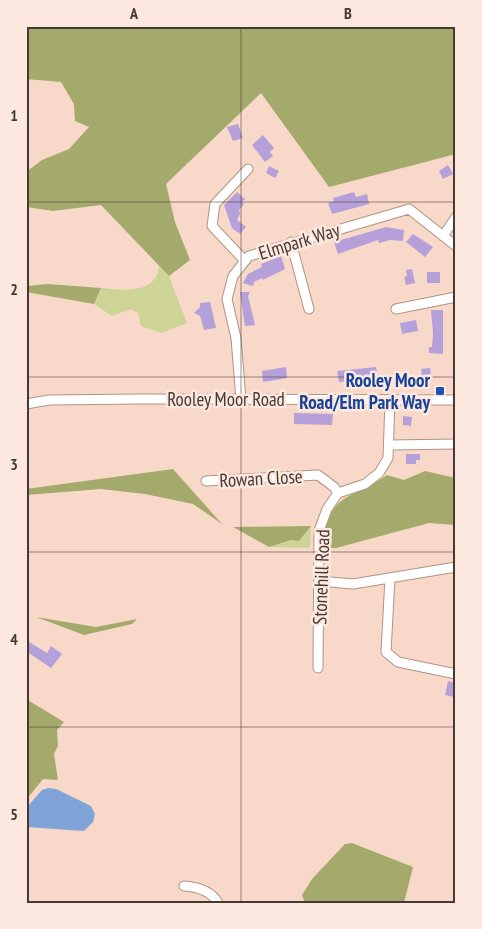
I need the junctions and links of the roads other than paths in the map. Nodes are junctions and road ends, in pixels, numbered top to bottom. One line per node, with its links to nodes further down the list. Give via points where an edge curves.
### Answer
1 (248, 169): 6 (street, via 215,204 212,226)
2 (456, 217): 3 (street)
3 (443, 236): 4 (street, Elmpark Way, via 409,209); 5 (street, Elmpark Way)
4 (291, 242): 6 (street, Elmpark Way, via 249,256); 8 (street)
5 (456, 246)
6 (245, 261): 10 (street, Elmpark Way, via 233,276 227,299 236,338)
7 (456, 297): 9 (street)
8 (309, 309)
9 (396, 309)
10 (241, 400): 11 (street, Rooley Moor Road); 13 (street, Rooley Moor Road, via 49,400)
11 (390, 400): 12 (street, Rooley Moor Road); 15 (street)
12 (456, 400)
13 (26, 404)
14 (456, 444): 15 (street)
15 (390, 446): 17 (street, via 388,458 379,473 365,484)
16 (206, 481): 17 (street, Rowan Close, via 318,476)
17 (338, 493): 20 (street, Stonehill Road, via 327,508 319,531)
18 (456, 567): 19 (street)
19 (390, 578): 20 (street, via 353,584); 22 (street, via 386,652 398,662)
20 (319, 581): 21 (street, Stonehill Road)
21 (318, 668)
22 (456, 674)
23 (184, 886): 24 (street, via 206,891)
24 (218, 903)

